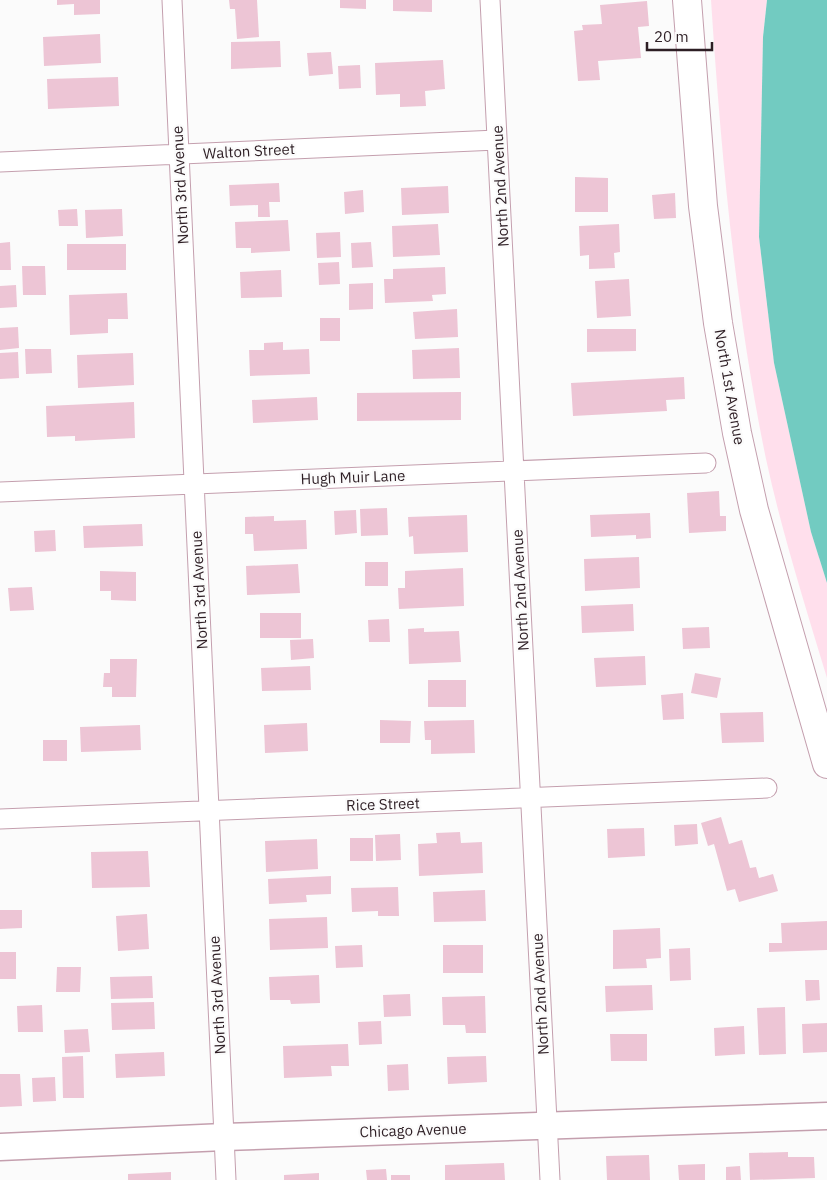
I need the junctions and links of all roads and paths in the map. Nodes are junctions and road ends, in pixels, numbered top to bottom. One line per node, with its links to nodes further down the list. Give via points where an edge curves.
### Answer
1 (172, 0): 5 (street, North 3rd Avenue)
2 (490, 0): 4 (street, North 2nd Avenue)
3 (687, 0): 11 (main road, North 1st Avenue, via 704,206 718,323 737,433 754,510)
4 (497, 140): 5 (street, Walton Street); 8 (street, North 2nd Avenue)
5 (179, 154): 6 (street, Walton Street); 9 (street, North 3rd Avenue)
6 (0, 162)
7 (706, 463): 8 (street, Hugh Muir Lane)
8 (514, 471): 9 (street, Hugh Muir Lane); 13 (street, North 2nd Avenue)
9 (194, 484): 10 (street, Hugh Muir Lane); 14 (street, North 3rd Avenue)
10 (0, 492)
11 (827, 764)
12 (766, 788): 13 (street, Rice Street)
13 (530, 798): 14 (street, Rice Street); 17 (street, North 2nd Avenue)
14 (209, 811): 15 (street, Rice Street); 18 (street, North 3rd Avenue)
15 (0, 819)
16 (827, 1116): 17 (main road, Chicago Avenue)
17 (547, 1125): 18 (main road, Chicago Avenue); 21 (street, North 2nd Avenue)
18 (224, 1137): 19 (main road, Chicago Avenue); 20 (street, North 3rd Avenue)
19 (0, 1147)
20 (226, 1180)
21 (550, 1180)

